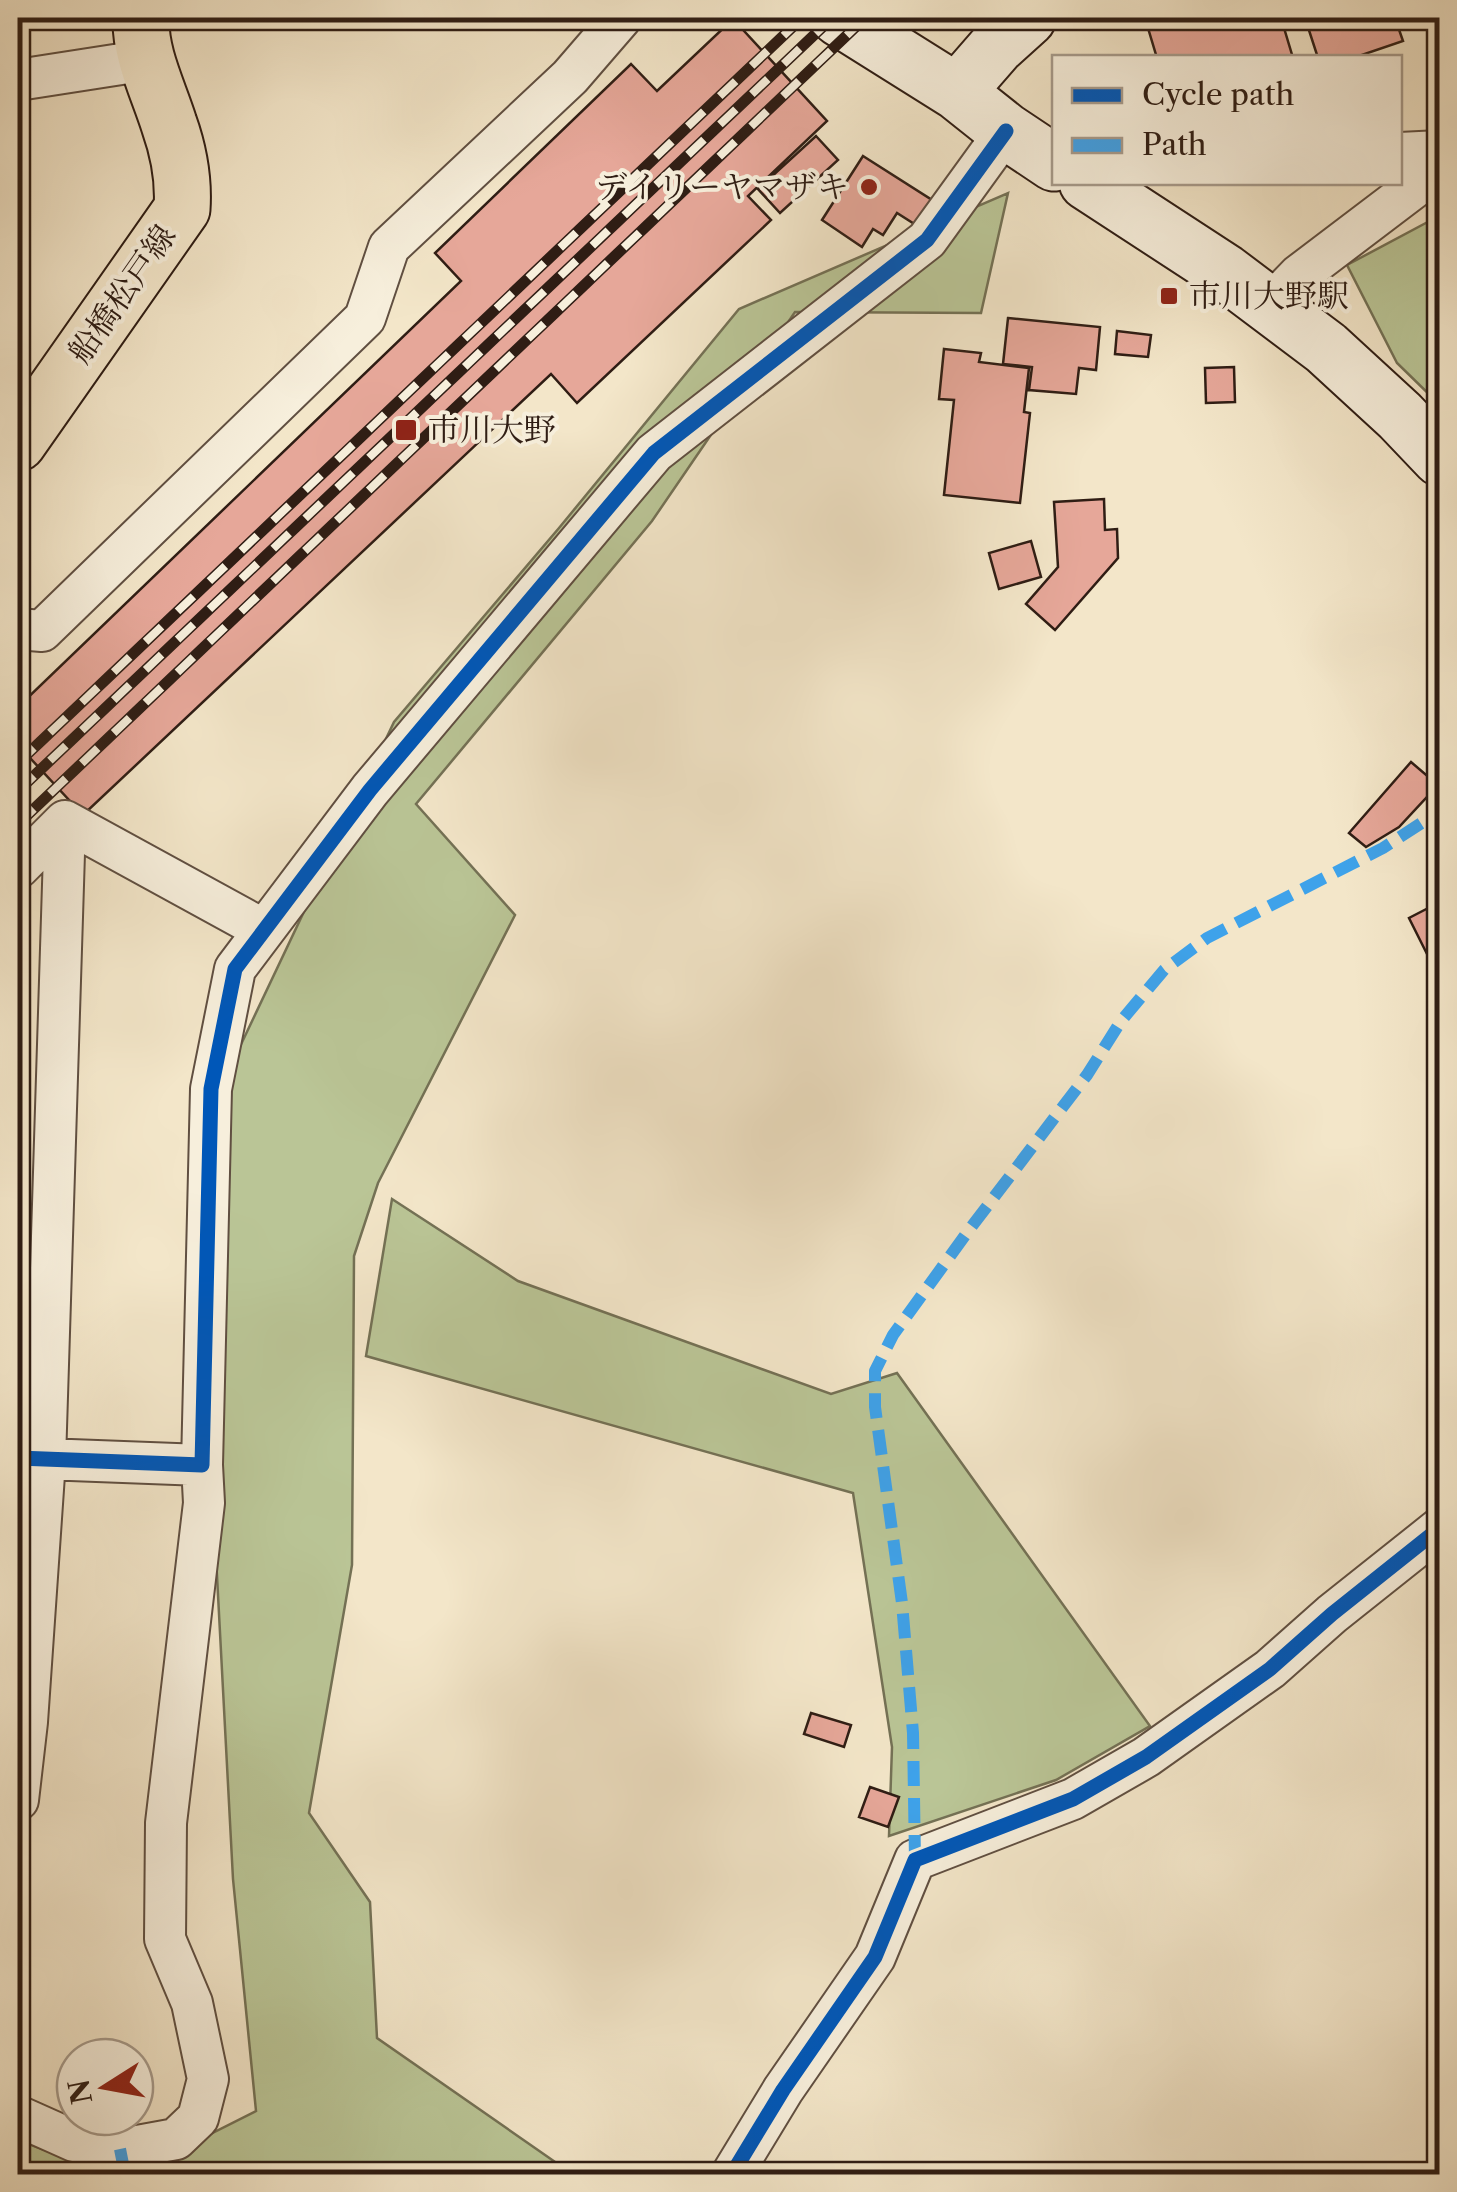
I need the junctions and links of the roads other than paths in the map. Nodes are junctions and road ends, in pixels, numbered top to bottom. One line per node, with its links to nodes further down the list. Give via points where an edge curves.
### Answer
1 (621, 18): 16 (street, via 570,77 390,248 366,318 42,632)
2 (839, 18): 6 (street)
3 (1028, 18): 6 (street)
4 (144, 39): 5 (street); 14 (main road, 船橋松戸線, via 184,184 182,209)
5 (18, 80)
6 (957, 92): 7 (street)
7 (1006, 131): 10 (street); 19 (street, via 927,240 654,453 370,790)
8 (1440, 151): 9 (street)
9 (1402, 153)
10 (1052, 162)
11 (1440, 168): 13 (street, via 1299,275)
12 (1118, 190): 13 (street)
13 (1270, 305): 15 (street, via 1326,348)
14 (18, 443)
15 (1440, 458)
16 (18, 629)
17 (65, 820): 18 (street); 19 (street); 20 (street)
18 (18, 868)
19 (264, 930): 21 (street, via 236,969 211,1089)
20 (32, 1459): 21 (street); 23 (street, via 27,1722)
21 (202, 1465): 24 (street, via 204,1504 166,1822 165,1939 192,2003 208,2079 198,2118 176,2139 116,2150 74,2141)
22 (1440, 1528): 25 (street, via 1270,1669 1146,1757 1073,1799 915,1860 875,1957)
23 (18, 1800)
24 (18, 2116)
25 (732, 2174)

